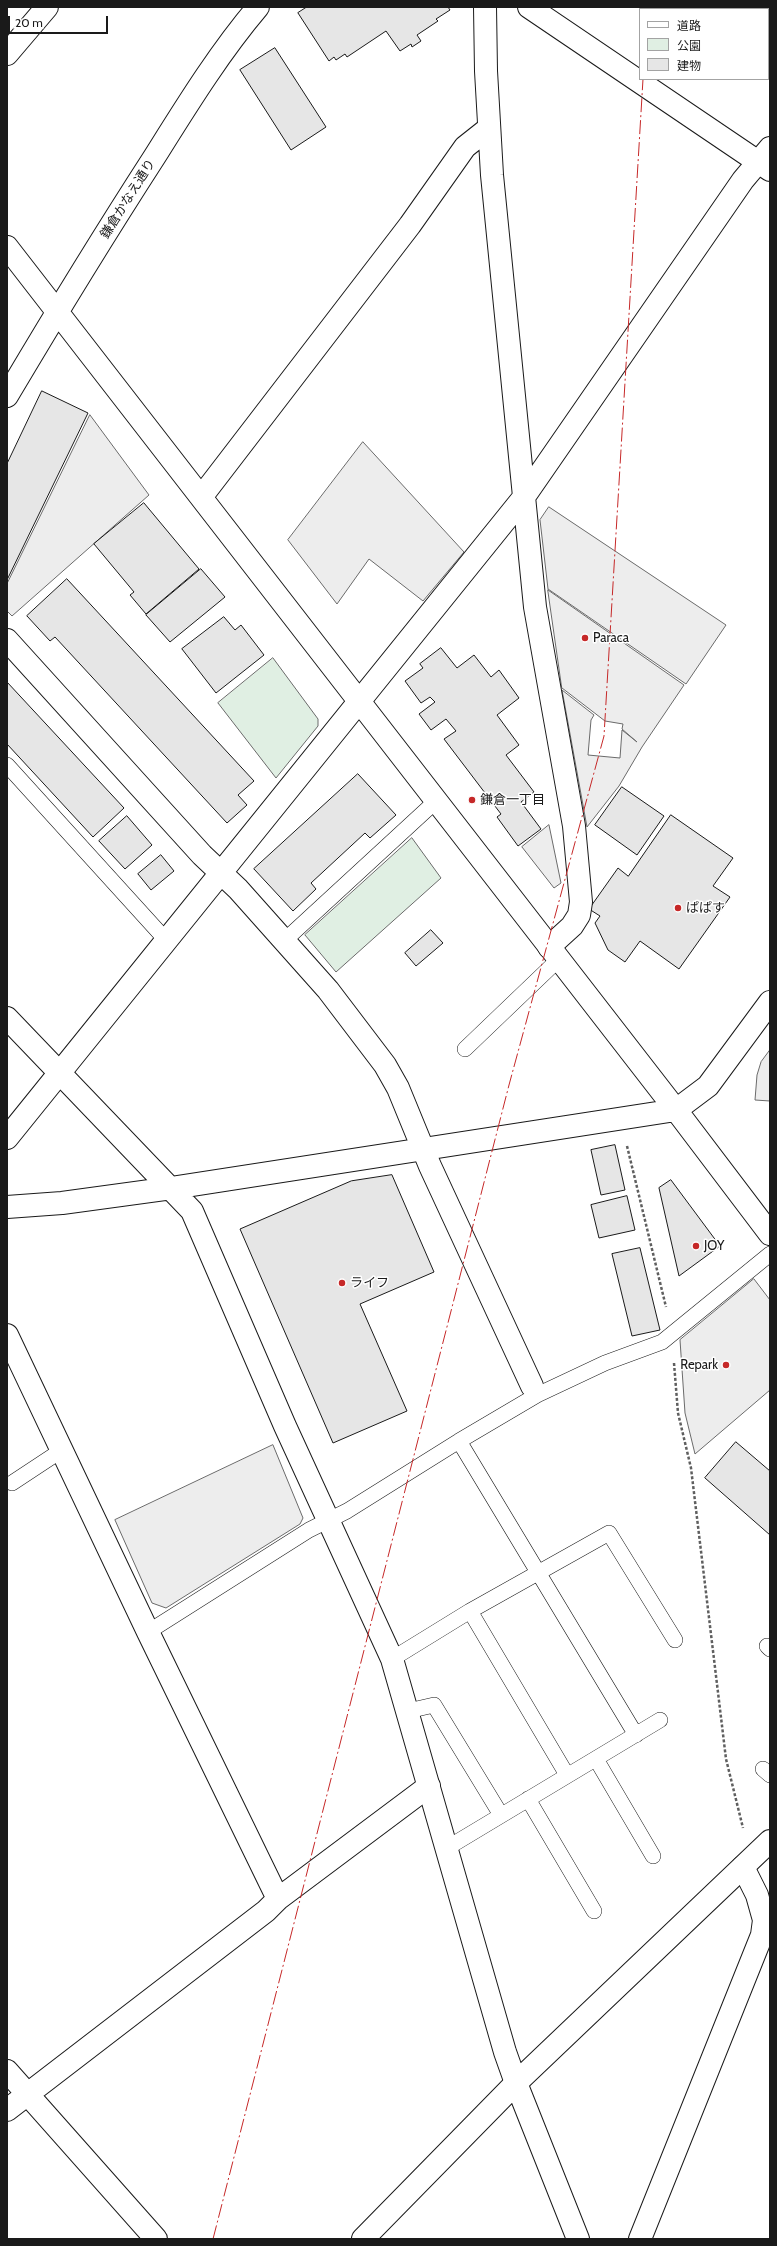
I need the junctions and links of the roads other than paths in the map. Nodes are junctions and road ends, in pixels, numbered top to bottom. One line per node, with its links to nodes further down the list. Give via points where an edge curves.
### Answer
1 (47, 7): 5 (street)
2 (258, 7): 11 (street, 鎌倉かなえ通り, via 237,32 193,96)
3 (485, 7): 8 (street)
4 (529, 7): 6 (street)
5 (7, 54)
6 (639, 78)
7 (642, 80): 9 (street)
8 (489, 128): 13 (street, via 465,147 410,225); 14 (street)
9 (766, 160): 14 (street, via 743,180)
10 (7, 246): 11 (street)
11 (57, 311): 12 (street, 鎌倉かなえ通り); 13 (street)
12 (7, 396)
13 (202, 496): 16 (street)
14 (524, 497): 16 (street); 22 (street, via 535,607 574,826 581,902 579,914)
15 (7, 640): 19 (street, via 202,855)
16 (359, 701): 18 (street); 19 (street)
17 (7, 765): 20 (lane)
18 (436, 801): 21 (lane); 22 (street)
19 (222, 872): 20 (street); 21 (street)
20 (166, 940): 26 (street)
21 (284, 941): 29 (street, via 333,996 385,1065 398,1088)
22 (554, 953): 25 (lane); 27 (street)
23 (770, 1002): 27 (street, via 708,1086)
24 (7, 1018): 26 (street)
25 (465, 1049)
26 (59, 1071): 28 (street); 30 (street)
27 (676, 1110): 29 (street); 32 (street)
28 (7, 1138)
29 (423, 1149): 30 (street); 35 (street)
30 (172, 1188): 31 (street); 39 (street, via 192,1211)
31 (7, 1207)
32 (770, 1234)
33 (770, 1254): 35 (lane, via 662,1342)
34 (7, 1335): 37 (street)
35 (535, 1391): 36 (lane)
36 (459, 1441): 39 (lane); 40 (lane)
37 (62, 1450): 38 (lane); 42 (street)
38 (12, 1483)
39 (328, 1520): 42 (lane); 44 (street)
40 (538, 1572): 41 (lane); 43 (lane, via 609,1533); 47 (lane)
41 (470, 1611): 44 (lane); 49 (lane)
42 (148, 1632): 57 (street)
43 (675, 1640)
44 (392, 1659): 45 (street)
45 (408, 1711): 50 (street); 52 (lane, via 434,1705)
46 (660, 1720): 47 (lane)
47 (636, 1735): 48 (lane)
48 (596, 1759): 49 (lane); 55 (lane)
49 (567, 1775): 51 (lane)
50 (429, 1786): 54 (street); 57 (street)
51 (528, 1799): 52 (lane); 58 (lane)
52 (501, 1815): 54 (lane)
53 (770, 1841): 56 (street)
54 (447, 1848): 60 (street)
55 (653, 1856)
56 (742, 1867): 60 (street); 66 (street, via 757,1895 764,1920 762,1935)
57 (278, 1899): 61 (street, via 266,1911)
58 (594, 1911)
59 (7, 2071): 61 (street)
60 (516, 2083): 64 (street); 65 (street)
61 (27, 2094): 62 (street); 63 (street)
62 (7, 2110)
63 (156, 2239)
64 (363, 2239)
65 (578, 2239)
66 (640, 2239)

